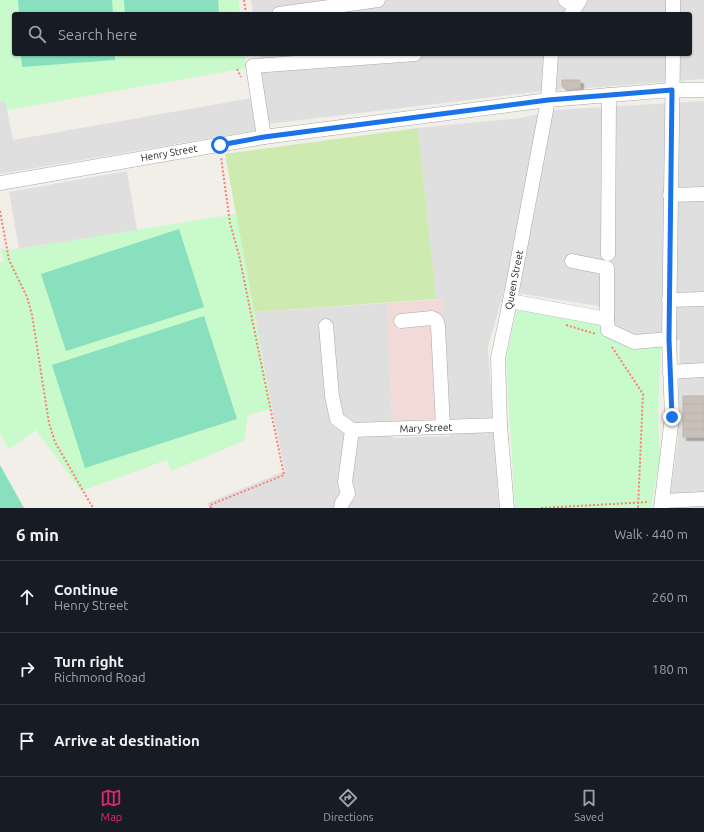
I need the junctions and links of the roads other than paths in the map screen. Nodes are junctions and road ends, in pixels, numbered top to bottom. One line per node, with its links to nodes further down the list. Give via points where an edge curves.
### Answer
1 (378, 0): 3 (street)
2 (673, 0): 5 (street)
3 (323, 4): 4 (street)
4 (288, 12)
5 (673, 12)
6 (388, 56): 13 (street, via 253,66)
7 (551, 56): 12 (street, Queen Street)
8 (673, 56): 9 (street)
9 (672, 90): 10 (street, Henry Street); 11 (street, Henry Street); 16 (street)
10 (704, 90)
11 (609, 95): 12 (street, Henry Street); 17 (street)
12 (548, 100): 13 (street, Henry Street); 21 (street, Queen Street)
13 (264, 137): 14 (street, Henry Street)
14 (0, 183)
15 (704, 194): 16 (street)
16 (670, 195): 20 (street)
17 (608, 254)
18 (572, 261): 22 (street, via 607,268)
19 (704, 299): 20 (street)
20 (669, 300): 25 (street)
21 (510, 301): 22 (street); 28 (street, Queen Street, via 498,358)
22 (607, 319): 25 (street, via 608,330 634,342)
23 (401, 321): 29 (street, via 432,318 436,320)
24 (326, 326): 30 (street, via 332,396 337,419)
25 (669, 339): 27 (street)
26 (704, 370): 27 (street)
27 (670, 372): 32 (street, via 672,417)
28 (500, 425): 29 (street, Mary Street); 34 (street, Queen Street)
29 (443, 427): 30 (street, Mary Street)
30 (352, 430): 33 (street, via 345,482 348,494)
31 (704, 499): 32 (street)
32 (662, 504)
33 (341, 508)
34 (507, 508)

